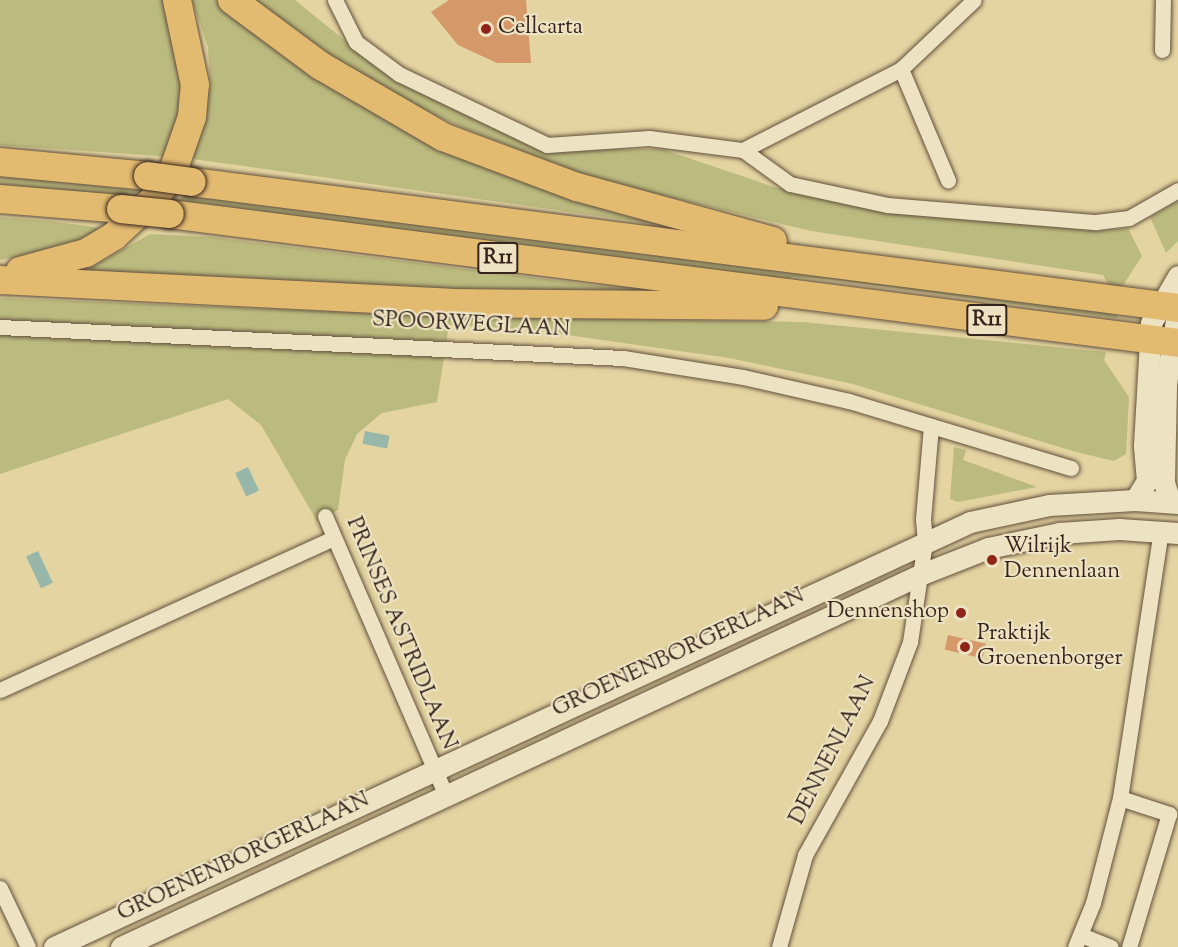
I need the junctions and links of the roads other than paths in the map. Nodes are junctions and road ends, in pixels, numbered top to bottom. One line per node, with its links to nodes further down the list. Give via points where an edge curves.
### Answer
1 (177, 0): 14 (highway, via 195,85 192,117 172,174 129,225 87,252 54,264)
2 (232, 0): 13 (highway, via 321,66 443,137 577,188 756,235)
3 (335, 0): 8 (street, via 356,42 399,74 547,145 649,138)
4 (974, 0): 7 (street)
5 (1163, 0): 6 (street)
6 (1162, 50)
7 (901, 69): 8 (street); 10 (street)
8 (743, 150): 11 (street, via 790,184 887,205 1096,222 1130,218)
9 (0, 162): 13 (highway, R11, bridge, via 148,176)
10 (948, 180)
11 (1178, 190)
12 (0, 200): 17 (highway, R11, bridge, via 170,214)
13 (831, 262): 18 (highway, R11)
14 (0, 273)
15 (1178, 276): 18 (street)
16 (0, 280): 17 (highway, via 450,303 701,307)
17 (825, 299): 20 (highway, R11)
18 (1173, 307): 20 (street)
19 (0, 327): 21 (street, SPOORWEGLAAN, via 622,358 743,377)
20 (1165, 342): 23 (street, via 1147,481); 24 (street, via 1163,466)
21 (931, 426): 22 (street, SPOORWEGLAAN); 28 (street, via 923,519)
22 (1071, 468)
23 (1135, 500): 24 (street, GROENENBORGERLAAN); 28 (street, GROENENBORGERLAAN, via 1003,513 970,522)
24 (1174, 502)
25 (325, 516): 27 (street, PRINSES ASTRIDLAAN)
26 (1169, 532): 29 (street, GROENENBORGERLAAN, via 1059,532 988,548); 33 (street)
27 (333, 538): 30 (street); 31 (street, PRINSES ASTRIDLAAN)
28 (926, 542): 29 (street); 31 (street, GROENENBORGERLAAN)
29 (922, 574): 32 (street, GROENENBORGERLAAN); 39 (street, DENNENLAAN, via 901,670 880,721 805,855)
30 (0, 690)
31 (434, 769): 32 (street); 37 (street, GROENENBORGERLAAN)
32 (446, 796): 38 (street, GROENENBORGERLAAN)
33 (1120, 798): 35 (street); 41 (street, via 1169,814)
34 (0, 888): 36 (street)
35 (1078, 941): 40 (street)
36 (28, 947)
37 (54, 947)
38 (121, 947)
39 (779, 947)
40 (1111, 947)
41 (1129, 947)

